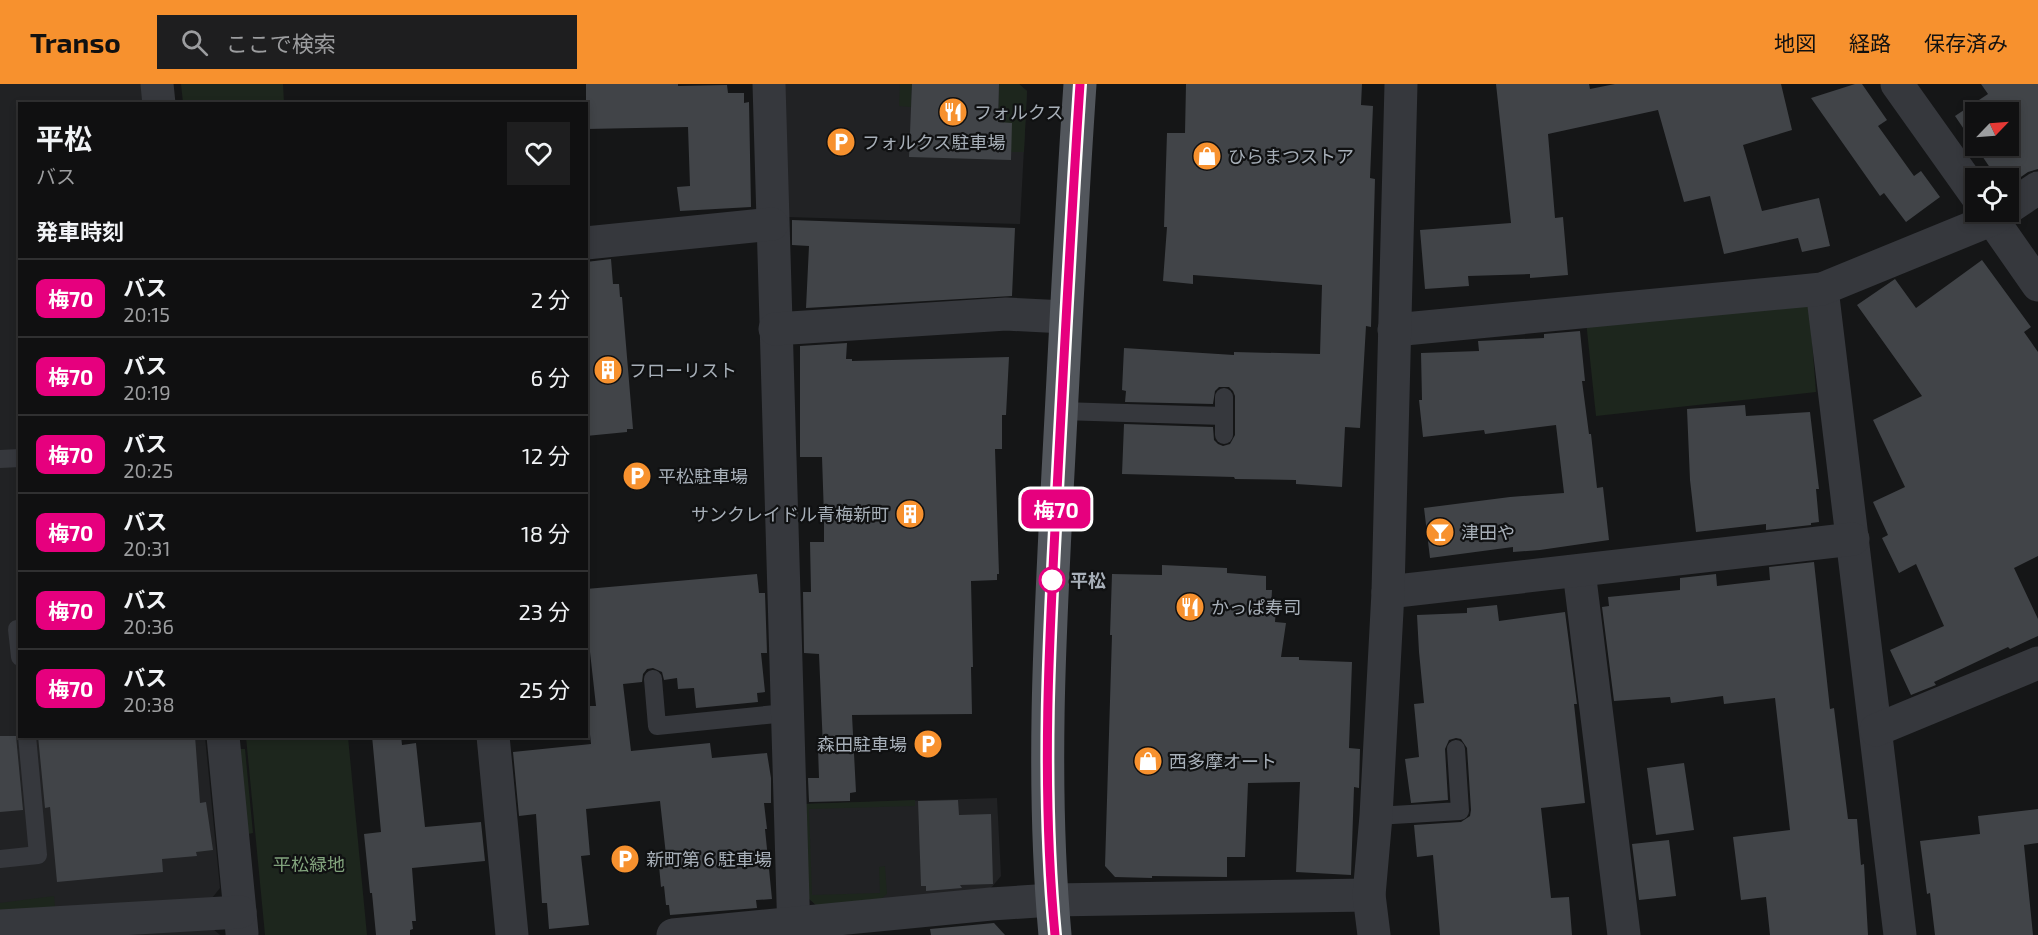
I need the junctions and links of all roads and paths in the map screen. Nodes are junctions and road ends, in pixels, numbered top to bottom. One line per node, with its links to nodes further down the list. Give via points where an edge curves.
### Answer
1 (157, 84): 6 (street)
2 (768, 84): 12 (street)
3 (1080, 84): 16 (main road)
4 (1401, 84): 18 (street)
5 (1897, 84): 7 (street)
6 (159, 102)
7 (1965, 172)
8 (2038, 188): 9 (street)
9 (2019, 197)
10 (1966, 222): 15 (street)
11 (2002, 222): 14 (street)
12 (772, 224): 13 (street); 17 (street)
13 (588, 243)
14 (2038, 285)
15 (1822, 289): 18 (street); 23 (street)
16 (1065, 317): 17 (street, via 1006,315); 19 (main road)
17 (775, 329): 30 (street)
18 (1394, 330): 25 (street)
19 (1061, 411): 20 (lane, via 1224,406); 39 (main road, via 1047,728)
20 (1224, 435)
21 (18, 458): 22 (lane)
22 (0, 459)
23 (1853, 539): 24 (street); 31 (street)
24 (1579, 571): 25 (street); 47 (street)
25 (1388, 592): 36 (street)
26 (17, 629): 27 (lane)
27 (18, 638)
28 (2038, 663): 31 (street)
29 (652, 679): 30 (lane, via 657,726)
30 (786, 713): 42 (street)
31 (1876, 730): 48 (street)
32 (27, 738): 37 (lane, via 38,855)
33 (223, 738): 40 (street)
34 (493, 738): 43 (street)
35 (1456, 749): 36 (lane, via 1460,811)
36 (1376, 816): 38 (street)
37 (0, 859)
38 (1369, 895): 39 (street); 46 (street)
39 (1052, 900): 42 (street); 45 (main road)
40 (241, 924): 41 (street)
41 (0, 926)
42 (793, 929): 44 (street)
43 (512, 935)
44 (673, 935)
45 (1055, 935)
46 (1374, 935)
47 (1624, 935)
48 (1900, 935)

